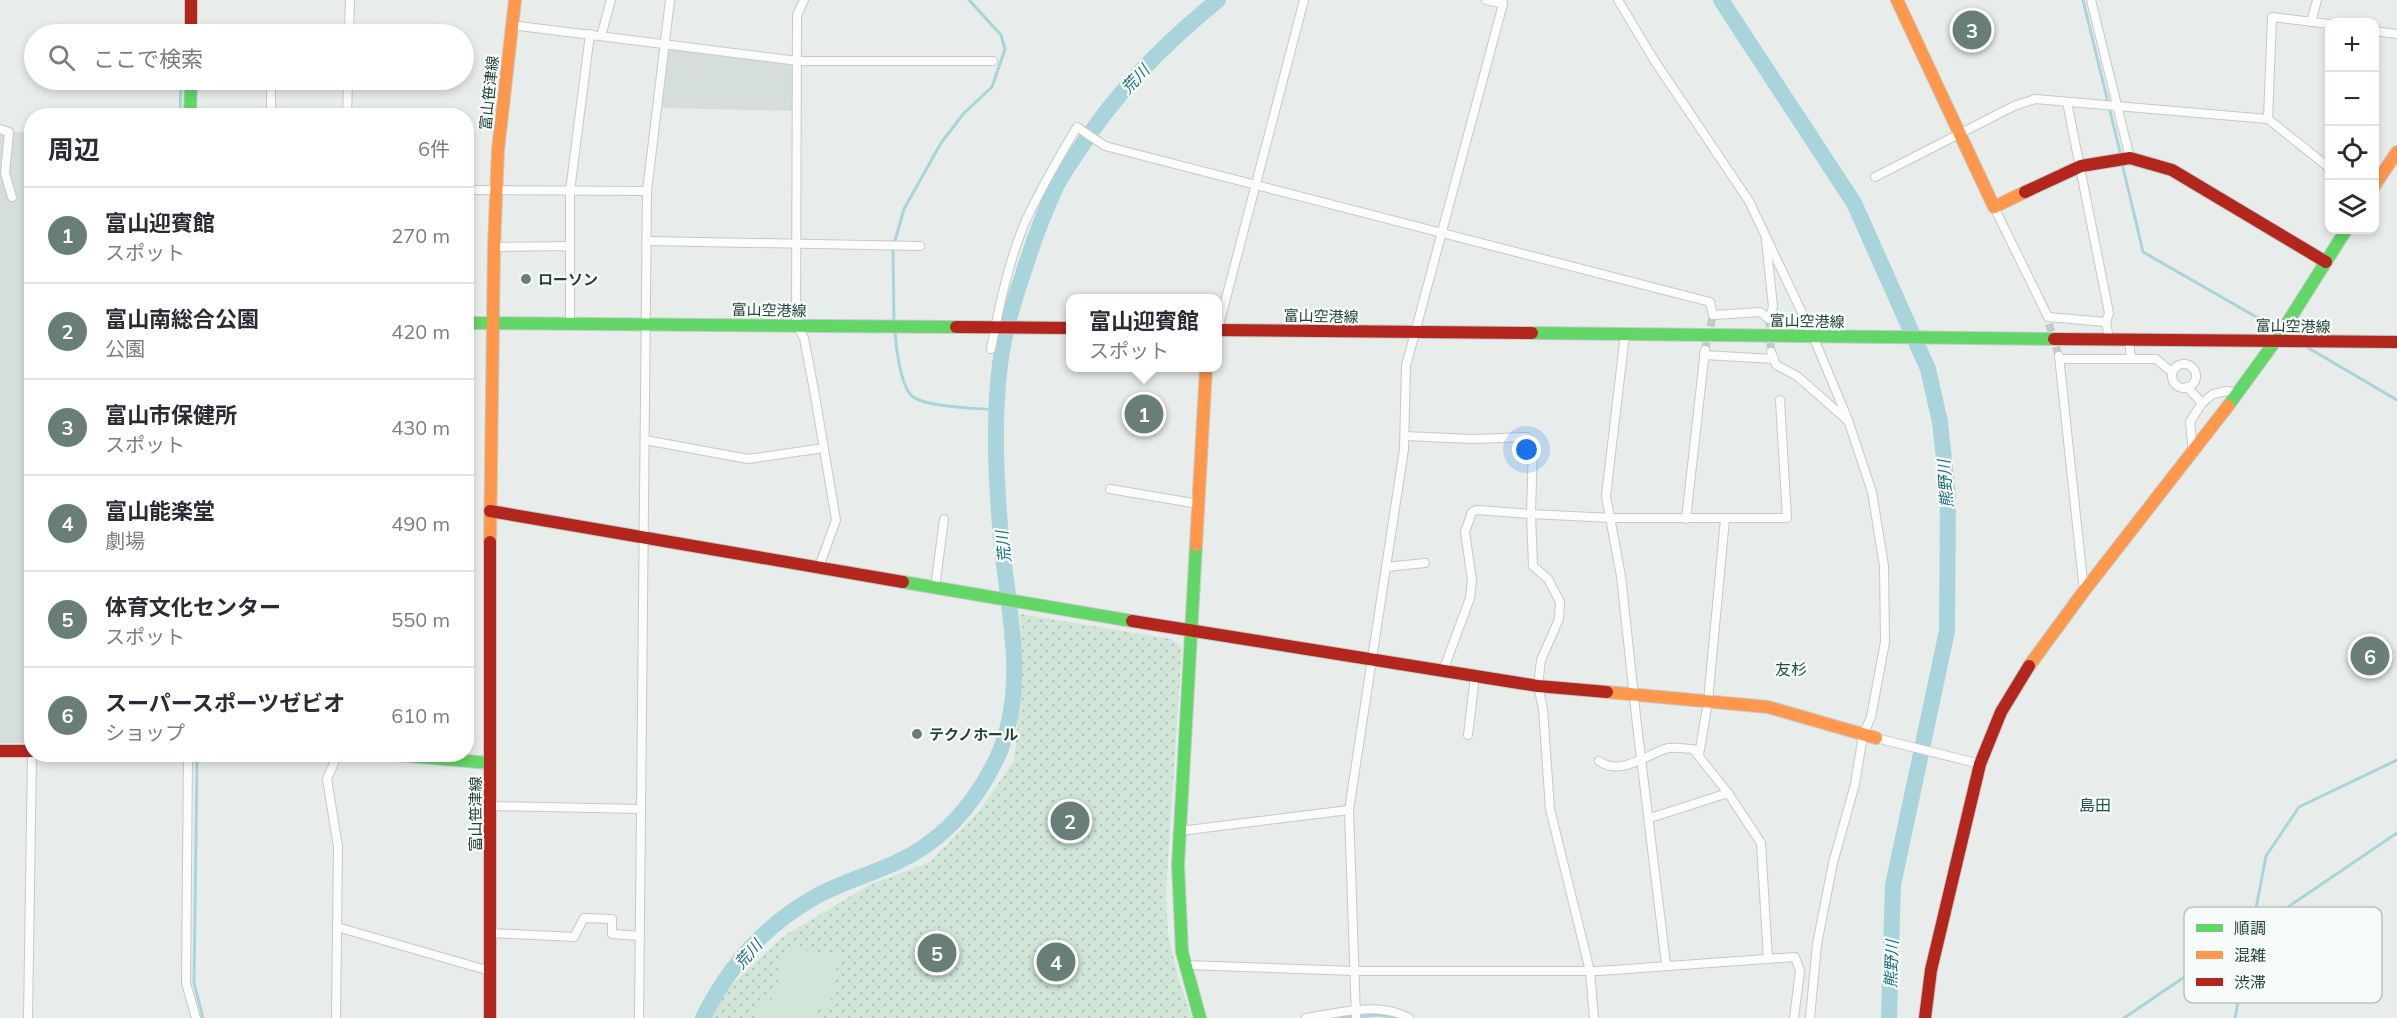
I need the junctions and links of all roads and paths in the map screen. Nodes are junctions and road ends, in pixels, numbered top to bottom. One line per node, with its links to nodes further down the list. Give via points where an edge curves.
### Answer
1 (191, 0): 16 (street)
2 (350, 0): 17 (street)
3 (515, 0): 18 (street, 富山笹津線)
4 (611, 0): 22 (street)
5 (670, 0): 23 (street)
6 (804, 0): 24 (street, via 797,15)
7 (1304, 0): 43 (street)
8 (1486, 0): 13 (street)
9 (1618, 0): 52 (street, via 1749,201)
10 (1897, 0): 36 (street)
11 (2091, 0): 30 (street)
12 (2317, 0): 14 (street)
13 (1502, 2): 50 (street)
14 (2311, 22): 15 (street); 34 (street, via 2272,17)
15 (2325, 23)
16 (191, 24)
17 (349, 24)
18 (511, 25): 20 (street); 45 (street, 富山笹津線)
19 (2379, 32): 21 (street)
20 (590, 34): 22 (street); 46 (street)
21 (2397, 34)
22 (601, 36): 23 (street)
23 (664, 44): 24 (street); 47 (street)
24 (798, 61): 25 (street); 54 (street)
25 (993, 62)
26 (191, 90): 31 (street)
27 (271, 90): 32 (street)
28 (348, 90): 33 (street)
29 (2067, 102): 30 (street); 36 (street, via 2035,99); 40 (street)
30 (2117, 106): 34 (street); 38 (street)
31 (190, 108)
32 (271, 108)
33 (348, 108)
34 (2268, 119): 39 (street)
35 (0, 129): 48 (street, via 9,132 5,173)
36 (1959, 134): 41 (street); 49 (street)
37 (2397, 152): 42 (street)
38 (2130, 158): 40 (street); 58 (street, via 2172,170)
39 (2325, 164)
40 (2080, 166): 49 (street); 60 (street, via 2109,313)
41 (1875, 177)
42 (2378, 180)
43 (1256, 185): 50 (street); 59 (street); 66 (street, via 1105,146 1077,127 1025,223)
44 (474, 190): 45 (street)
45 (496, 190): 46 (street); 57 (street, 富山笹津線)
46 (570, 191): 47 (street); 55 (street)
47 (647, 191): 53 (street)
48 (12, 196)
49 (1994, 207): 60 (street, via 2048,320)
50 (1442, 233): 52 (street, via 1710,303 1713,315 1760,312 1769,318 1773,307); 69 (street)
51 (2344, 234): 58 (street)
52 (1766, 236): 71 (street)
53 (646, 241): 54 (street); 64 (street)
54 (796, 244): 56 (street); 65 (street)
55 (570, 246): 57 (street); 63 (street)
56 (920, 246)
57 (494, 247): 62 (street, 富山笹津線)
58 (2326, 262): 74 (street)
59 (1222, 314)
60 (2106, 322): 72 (street)
61 (474, 323): 62 (street, 富山空港線)
62 (492, 323): 63 (street, 富山空港線); 91 (street, 富山笹津線)
63 (570, 323): 64 (street, 富山空港線)
64 (646, 324): 65 (street, 富山空港線); 86 (street)
65 (796, 325): 66 (street, 富山空港線); 87 (street, via 804,338)
66 (995, 327): 67 (street, 富山空港線); 76 (street)
67 (1066, 328)
68 (1222, 329): 69 (street, 富山空港線)
69 (1414, 332): 70 (street, 富山空港線); 85 (street, via 1406,366)
70 (1625, 334): 71 (street, 富山空港線); 93 (street, via 1606,496)
71 (1817, 336): 72 (street, 富山空港線); 84 (street)
72 (2109, 339): 73 (street, 富山空港線)
73 (2129, 340): 74 (street, 富山空港線); 77 (street)
74 (2275, 341): 75 (street, 富山空港線); 81 (street)
75 (2397, 342)
76 (991, 349)
77 (2131, 359): 78 (street, via 2156,359); 102 (street, via 2059,357)
78 (2173, 371): 80 (street, via 2176,385); 80 (street, via 2181,364 2192,367 2195,378)
79 (1206, 372): 90 (street)
80 (2187, 387): 83 (street)
81 (2238, 393): 83 (street, via 2213,394); 88 (street)
82 (1780, 400): 96 (street, via 1787,518)
83 (2202, 402): 88 (street, via 2190,422)
84 (1849, 421): 95 (street, via 1797,376 1776,365 1772,355 1705,353); 111 (street, via 1872,492 1884,566 1885,642 1871,717)
85 (1405, 436): 92 (street, via 1527,437 1533,444); 100 (street)
86 (645, 440): 87 (street, via 748,459); 97 (street)
87 (824, 448): 99 (street, via 836,520)
88 (2193, 453): 102 (street)
89 (1110, 489): 90 (street)
90 (1199, 504): 103 (street)
91 (490, 511): 97 (street); 122 (street, 富山笹津線)
92 (1531, 513): 93 (street); 105 (street, via 1472,512 1465,532 1472,580 1470,598); 107 (street, via 1533,566 1548,579 1560,602 1559,619 1541,660)
93 (1611, 518): 95 (street); 108 (street, via 1622,576)
94 (944, 519): 101 (street)
95 (1686, 519): 96 (street)
96 (1725, 519): 109 (street)
97 (644, 537): 99 (street); 126 (street)
98 (1425, 563): 100 (street)
99 (819, 567): 101 (street)
100 (1386, 567): 104 (street)
101 (935, 588): 103 (street)
102 (2084, 591): 123 (street, via 2010,696)
103 (1191, 630): 104 (street); 129 (street)
104 (1372, 660): 105 (street); 127 (street)
105 (1443, 671): 106 (street)
106 (1475, 676): 107 (street); 110 (street)
107 (1538, 686): 108 (street); 138 (street, via 1551,809)
108 (1634, 695): 109 (street); 116 (street)
109 (1708, 701): 111 (street, via 1768,707); 115 (street)
110 (1468, 735)
111 (1863, 735): 112 (street); 150 (street, via 1817,944)
112 (1876, 738): 123 (street)
113 (0, 751): 114 (street)
114 (24, 752)
115 (1699, 755): 116 (street, via 1693,749 1667,748); 124 (street)
116 (1642, 760): 117 (street, via 1616,767); 128 (street)
117 (1599, 761)
118 (32, 762): 140 (street)
119 (188, 762): 141 (street, via 186,983)
120 (334, 762): 130 (street, via 327,779 338,847)
121 (474, 762): 122 (street)
122 (490, 763): 125 (street, 富山笹津線)
123 (1980, 764): 151 (street, via 1930,970)
124 (1728, 793): 128 (street); 133 (street, via 1761,843)
125 (490, 806): 126 (street); 131 (street, 富山笹津線)
126 (641, 810): 132 (street)
127 (1349, 810): 129 (street); 137 (street)
128 (1650, 818): 134 (street)
129 (1180, 831): 135 (street, via 1178,901)
130 (337, 927): 136 (street); 142 (street)
131 (490, 933): 132 (street, via 574,936 584,918 612,919 612,934); 136 (street, 富山笹津線)
132 (640, 936): 144 (street)
133 (1768, 959): 134 (street); 149 (street, via 1795,957 1800,971)
134 (1666, 964): 138 (street)
135 (1185, 965): 137 (street); 145 (street)
136 (490, 971): 143 (street, 富山笹津線)
137 (1354, 971): 138 (street); 139 (street)
138 (1590, 971): 148 (street)
139 (1355, 1014): 146 (street); 147 (street, via 1391,1010)
140 (28, 1018)
141 (196, 1018)
142 (336, 1018)
143 (490, 1018)
144 (639, 1018)
145 (1200, 1018)
146 (1306, 1018)
147 (1409, 1018)
148 (1594, 1018)
149 (1794, 1018)
150 (1810, 1018)
151 (1925, 1018)

